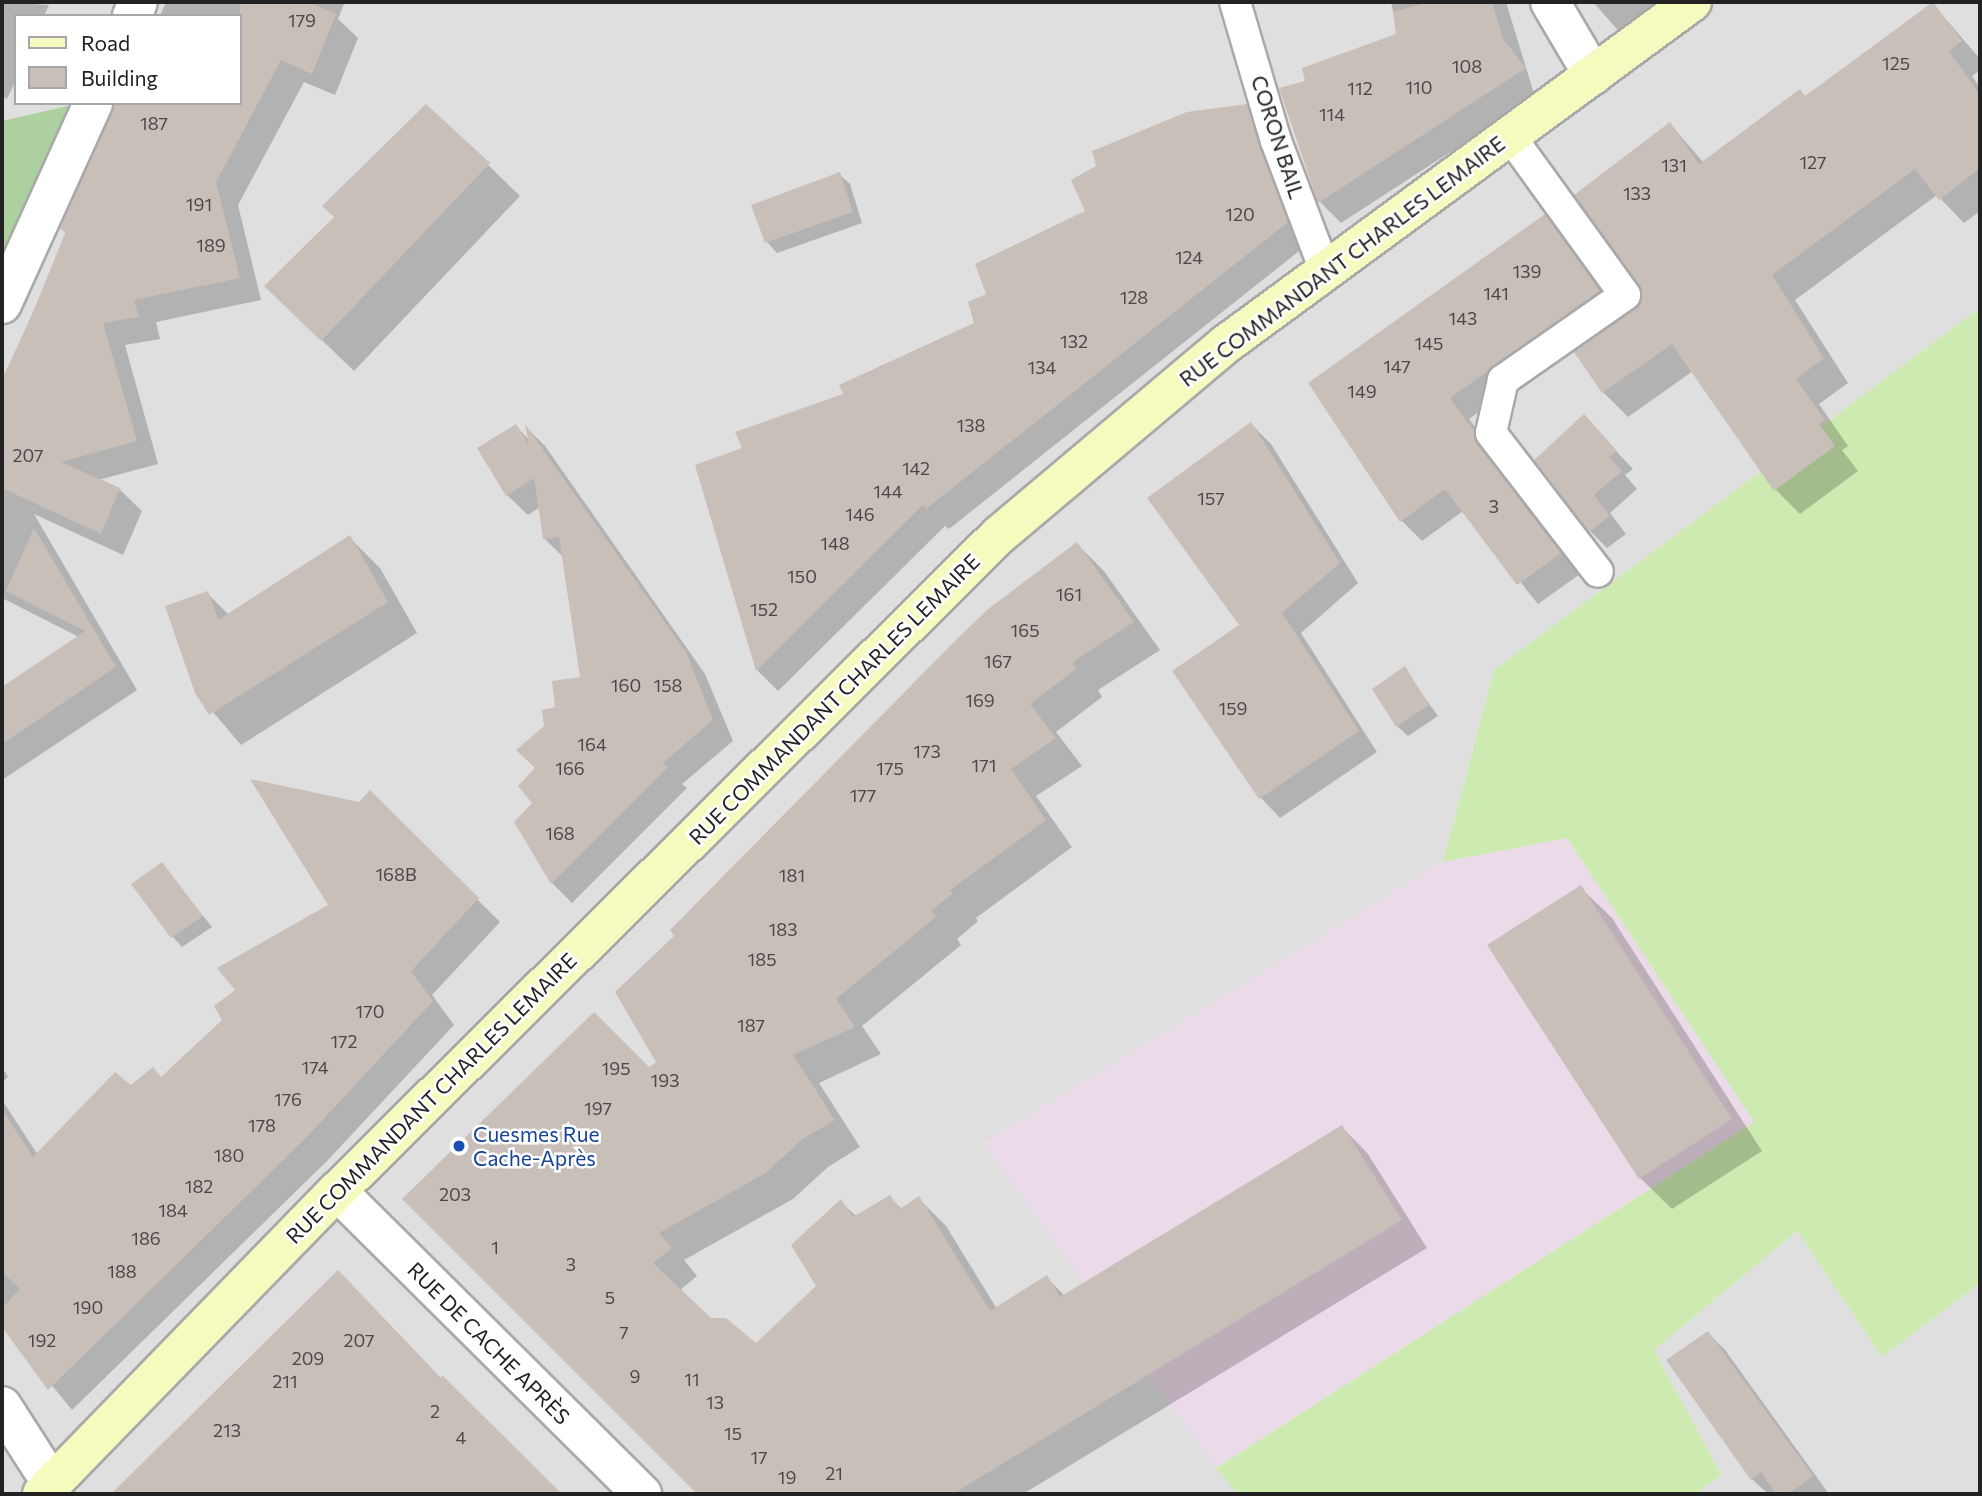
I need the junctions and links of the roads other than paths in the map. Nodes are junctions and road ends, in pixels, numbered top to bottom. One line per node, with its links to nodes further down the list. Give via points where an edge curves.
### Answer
1 (1235, 2): 7 (lane, CORON BAIL, via 1276,141)
2 (1550, 2): 4 (street)
3 (1692, 2): 4 (street, RUE COMMANDANT CHARLES LEMAIRE)
4 (1593, 75): 6 (street, RUE COMMANDANT CHARLES LEMAIRE)
5 (92, 105): 8 (street)
6 (1510, 136): 7 (street, RUE COMMANDANT CHARLES LEMAIRE); 9 (lane, via 1625,296 1503,380 1490,433)
7 (1325, 271): 10 (street, RUE COMMANDANT CHARLES LEMAIRE, via 1226,344 999,535)
8 (2, 304)
9 (1598, 572)
10 (337, 1191): 12 (street, RUE COMMANDANT CHARLES LEMAIRE); 13 (street, RUE DE CACHE APRÈS)
11 (2, 1406): 12 (street)
12 (48, 1489)
13 (642, 1494)

